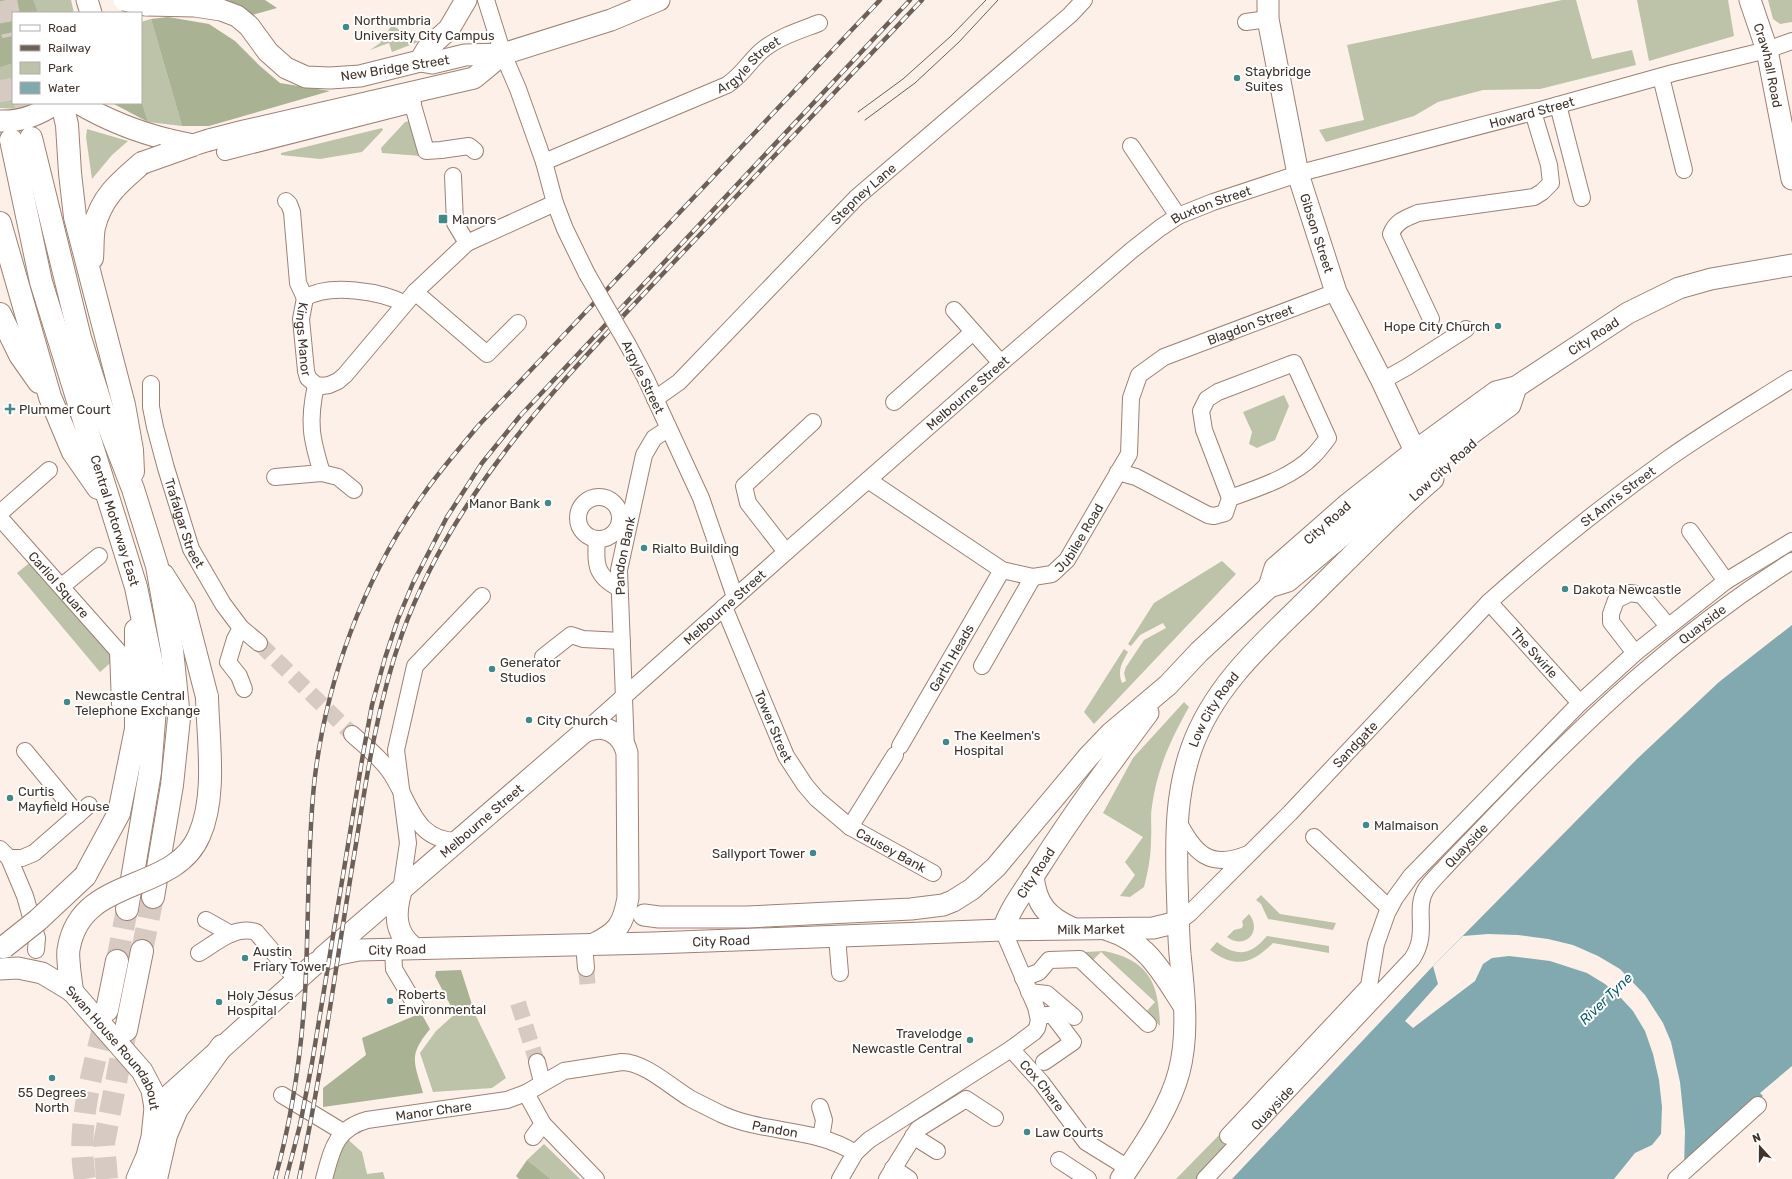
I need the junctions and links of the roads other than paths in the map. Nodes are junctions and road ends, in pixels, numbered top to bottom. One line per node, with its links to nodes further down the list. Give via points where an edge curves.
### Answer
1 (87, 0): 9 (main road)
2 (124, 0): 15 (main road, New Bridge Street, bridge, via 146,5 195,6 221,10 237,16 250,26 268,52 286,68 306,77 360,76)
3 (466, 0): 15 (main road, via 449,29 427,49)
4 (486, 0): 14 (street, Argyle Street)
5 (659, 0): 14 (main road, New Bridge Street, via 611,20)
6 (1084, 0): 59 (street, Stepney Lane, via 1070,15 857,197 679,382)
7 (1750, 0): 13 (main road, Crawhall Road)
8 (1268, 9): 10 (street); 31 (main road, Gibson Street)
9 (91, 12)
10 (1246, 22)
11 (819, 23): 28 (street, Argyle Street, via 764,48 739,77 727,85)
12 (1792, 41): 13 (street, Howard Street)
13 (1767, 50): 16 (street, Howard Street); 24 (main road, Crawhall Road)
14 (503, 54): 15 (main road, New Bridge Street, via 465,55 432,63); 17 (main road, via 474,78); 28 (street, Argyle Street)
15 (420, 61)
16 (1661, 77): 21 (street, Howard Street); 29 (street)
17 (411, 99): 25 (main road, via 244,131); 27 (street, via 426,151 469,146)
18 (55, 104): 23 (main road, via 44,112 15,122)
19 (62, 104): 41 (highway, via 75,217)
20 (80, 104): 25 (main road, bridge, via 145,134)
21 (1558, 105): 22 (street, Howard Street); 33 (street)
22 (1533, 112): 31 (street, Howard Street); 47 (street, via 1549,165 1551,183 1542,192 1534,197 1418,214 1403,219 1394,226 1391,234)
23 (0, 122)
24 (1787, 124): 30 (main road, Crawhall Road)
25 (209, 146): 41 (highway, bridge, via 142,163 115,187 104,201 94,227)
26 (1131, 146): 36 (street)
27 (475, 151)
28 (544, 162): 35 (street, Argyle Street)
29 (1684, 170)
30 (1791, 173)
31 (1298, 174): 36 (street, Buxton Street); 42 (main road, Gibson Street)
32 (453, 176): 38 (street, via 456,223)
33 (1582, 198)
34 (286, 201): 43 (street, via 292,212 298,283)
35 (555, 203): 38 (street, Kings Manor); 59 (street, Argyle Street, bridge, via 587,274 628,344)
36 (1178, 216): 39 (street, Buxton Street)
37 (0, 223): 58 (highway)
38 (467, 243): 44 (street, Kings Manor)
39 (1132, 250): 52 (street, Melbourne Street)
40 (1792, 265): 57 (main road, City Road, via 1712,279 1679,288 1628,313)
41 (91, 276): 71 (highway, via 124,405 132,450)
42 (1336, 292): 51 (street, Blagdon Street); 54 (main road, Gibson Street)
43 (305, 298): 44 (street, Kings Manor, via 316,292 328,290); 56 (street, Kings Manor, via 301,319 305,366 308,378)
44 (410, 298): 48 (street, via 487,354); 56 (street, Kings Manor, via 345,375 329,385)
45 (954, 310): 50 (street)
46 (0, 314): 58 (highway, via 20,355)
47 (1431, 319)
48 (518, 323)
49 (1466, 329): 54 (street)
50 (973, 332): 52 (street); 60 (street)
51 (1164, 357): 67 (street, Jubilee Road, via 1139,375 1131,398 1130,454)
52 (1001, 363): 70 (street, Melbourne Street)
53 (1792, 379): 95 (street, St Ann's Street, via 1690,443 1645,475)
54 (1382, 381): 65 (main road, Gibson Street)
55 (151, 384): 97 (street, Trafalgar Street, via 151,407 155,427 191,549 223,604)
56 (316, 385): 68 (street, Kings Manor, via 311,429)
57 (1516, 387): 62 (main road, Low City Road, via 1510,405); 65 (main road, City Road, via 1496,392)
58 (50, 397): 75 (highway, via 73,452)
59 (655, 399): 63 (street, Argyle Street)
60 (894, 402)
61 (813, 422): 82 (street, via 744,486 748,503)
62 (1482, 427): 64 (main road, City Road); 81 (main road, Low City Road, via 1479,439)
63 (668, 429): 92 (street, Pandon Bank, via 654,438 644,455 619,570); 94 (street, Argyle Street, via 701,498)
64 (1450, 449): 65 (main road); 74 (main road, City Road)
65 (1415, 451): 74 (main road, City Road); 91 (main road, City Road, via 1348,504 1276,568)
66 (49, 470): 76 (street)
67 (1118, 472): 73 (street, via 1136,477 1208,515 1225,513); 87 (street, Jubilee Road, via 1067,560 1052,574)
68 (322, 473): 69 (street); 72 (street, via 338,477)
69 (275, 477)
70 (868, 480): 82 (street, Melbourne Street); 86 (street, Jubilee Road)
71 (133, 489): 75 (highway, Central Motorway East, via 104,414 21,139 41,282); 85 (highway, Central Motorway East)
72 (354, 490)
73 (1230, 498): 73 (street, via 1290,473 1314,455 1328,438 1294,363 1218,392 1207,399 1201,411 1204,430)
74 (1386, 499): 81 (main road, Low City Road); 91 (main road, City Road, via 1288,581)
75 (110, 506): 90 (highway, Central Motorway East)
76 (0, 513)
77 (0, 518): 89 (street, Carliol Square)
78 (1690, 531): 88 (street)
79 (597, 539): 92 (street, via 596,555 599,570 607,582)
80 (1792, 541): 88 (street, Quayside)
81 (1360, 547): 114 (main road, Low City Road, via 1239,668 1216,697 1192,749 1182,783)
82 (786, 552): 94 (street, Melbourne Street)
83 (99, 556): 89 (street)
84 (1792, 561): 189 (street, Quayside, via 1694,629 1624,687 1553,754 1469,842 1426,889 1422,902 1420,946 1412,959)
85 (157, 566): 123 (highway, Central Motorway East, via 172,650 179,718 172,785); 150 (highway, bridge, via 184,608 207,698 210,783 206,817 199,838 186,855 165,871 108,895 83,914 73,930 68,948)
86 (1002, 570): 87 (street, Jubilee Road); 115 (street, Garth Heads)
87 (1033, 578): 103 (street)
88 (1726, 581): 96 (street, Quayside)
89 (62, 586): 108 (street, Carliol Square, via 118,651)
90 (136, 587): 126 (highway, Central Motorway East, via 156,695 150,772); 139 (highway, bridge, via 136,729 119,814 85,876)
91 (1269, 587): 104 (main road, City Road, via 1199,652)
92 (619, 588): 99 (street, Pandon Bank)
93 (482, 596): 113 (street, via 414,666 396,750)
94 (729, 602): 106 (street, Melbourne Street); 115 (street, Tower Street, via 786,756 817,799)
95 (1489, 602): 98 (street, St Ann's Street); 107 (street, The Swirle)
96 (1668, 626): 101 (street, Quayside); 101 (street, via 1642,594 1630,593 1616,600 1611,622)
97 (241, 628): 100 (street, Trafalgar Street); 105 (street, via 228,662 239,676)
98 (1459, 634): 119 (street, Sandgate)
99 (622, 641): 102 (street, via 583,639 571,635); 106 (street, Pandon Bank)
100 (259, 643)
101 (1635, 653): 107 (street, Quayside)
102 (542, 657)
103 (982, 666)
104 (1168, 685): 121 (main road, City Road, via 1093,786); 127 (main road, City Road, via 1111,733 1094,751 996,868 972,889 953,901 943,905 911,909 747,916)
105 (244, 689)
106 (625, 695): 109 (street, Melbourne Street); 112 (street, Pandon Bank)
107 (1580, 703): 125 (street, Quayside, via 1411,876)
108 (120, 704)
109 (584, 732): 112 (main road, via 595,728 608,730 622,740); 117 (main road, Melbourne Street)
110 (352, 734): 113 (street)
111 (25, 751): 118 (street, via 84,810 34,853 22,858)
112 (626, 753): 124 (main road)
113 (405, 786): 117 (street, via 415,818 422,827 442,839); 122 (street, via 408,843)
114 (1177, 818): 119 (street, Sandgate, via 1191,844 1201,853 1222,860); 129 (main road, Low City Road)
115 (850, 827): 120 (street, Causey Bank)
116 (1314, 837): 125 (street)
117 (459, 841): 122 (main road, Melbourne Street)
118 (4, 853): 140 (street, via 25,896 37,938)
119 (1250, 853): 129 (street, Sandgate)
120 (933, 873)
121 (1033, 876): 130 (main road, via 1036,895 1044,909 1056,921); 132 (main road, City Road, via 1012,909)
122 (402, 891): 137 (main road, via 396,919 401,934); 144 (main road, Melbourne Street)
123 (153, 897)
124 (628, 898): 127 (main road); 136 (main road, via 625,917 616,930)
125 (1389, 908): 175 (street, Quayside, via 1376,944 1369,986)
126 (127, 909)
127 (644, 915): 135 (main road, via 661,928)
128 (206, 920): 133 (street)
129 (1178, 922): 131 (main road, Milk Market, via 1153,928); 152 (main road)
130 (1073, 929): 131 (main road, Milk Market); 132 (main road, Milk Market)
131 (1104, 929): 152 (main road, via 1122,935 1151,957)
132 (1003, 930): 134 (main road, City Road); 149 (street)
133 (231, 934): 142 (street); 148 (street, via 241,930 256,932)
134 (836, 937): 135 (main road, City Road); 147 (street)
135 (689, 942): 136 (main road, City Road)
136 (588, 944): 137 (main road, City Road); 146 (street)
137 (413, 947): 138 (main road, City Road)
138 (393, 948): 144 (main road, City Road, via 359,950); 151 (street, via 394,970)
139 (2, 949)
140 (36, 950)
141 (142, 951): 157 (highway)
142 (199, 953)
143 (117, 961): 153 (highway)
144 (316, 963): 148 (main road, City Road)
145 (0, 968): 150 (main road, Swan House Roundabout, via 18,968 42,973)
146 (586, 968)
147 (840, 973)
148 (296, 979): 158 (main road, City Road)
149 (1026, 985): 154 (street); 155 (street, via 1047,994); 156 (street, via 1048,960 1080,959)
150 (72, 990): 162 (main road, Swan House Roundabout)
151 (416, 1006)
152 (1185, 1008): 182 (main road, via 1182,1059 1174,1087)
153 (107, 1010)
154 (1038, 1015): 159 (street, via 1038,1024 1034,1032); 161 (street, via 1054,1017 1073,1042)
155 (1074, 1017)
156 (1148, 1024)
157 (126, 1030)
158 (222, 1046): 163 (main road, City Road); 183 (highway, via 177,1109)
159 (1011, 1049): 179 (street, via 869,1140); 182 (street, Cox Chare, via 1037,1076 1086,1142)
160 (537, 1062): 164 (street)
161 (1044, 1062)
162 (142, 1071): 163 (main road, via 164,1079); 170 (main road, Swan House Roundabout, via 152,1090)
163 (189, 1076): 170 (main road, City Road)
164 (542, 1082): 165 (street, Pandon); 177 (street, Pandon, via 564,1071 628,1062 639,1065 691,1099 723,1115)
165 (526, 1093): 167 (street, Manor Chare); 172 (street)
166 (282, 1095): 173 (street)
167 (508, 1100): 172 (street); 173 (street, Manor Chare, via 367,1120)
168 (1758, 1104): 190 (street)
169 (820, 1107): 177 (street, via 824,1120)
170 (155, 1108): 183 (main road, Swan House Roundabout)
171 (995, 1118): 174 (street, via 966,1099 918,1128)
172 (541, 1120): 176 (street); 185 (street)
173 (343, 1132): 184 (street, via 333,1149)
174 (913, 1136): 178 (street); 181 (street)
175 (1228, 1136)
176 (533, 1137)
177 (821, 1138): 179 (street, Pandon)
178 (937, 1151)
179 (855, 1153): 186 (street)
180 (1059, 1160): 188 (street)
181 (890, 1174): 187 (street)
182 (1124, 1174)
183 (144, 1178)
184 (324, 1179)
185 (596, 1179)
186 (840, 1179)
187 (910, 1179)
188 (1088, 1179)
189 (1205, 1179)
190 (1676, 1179)

